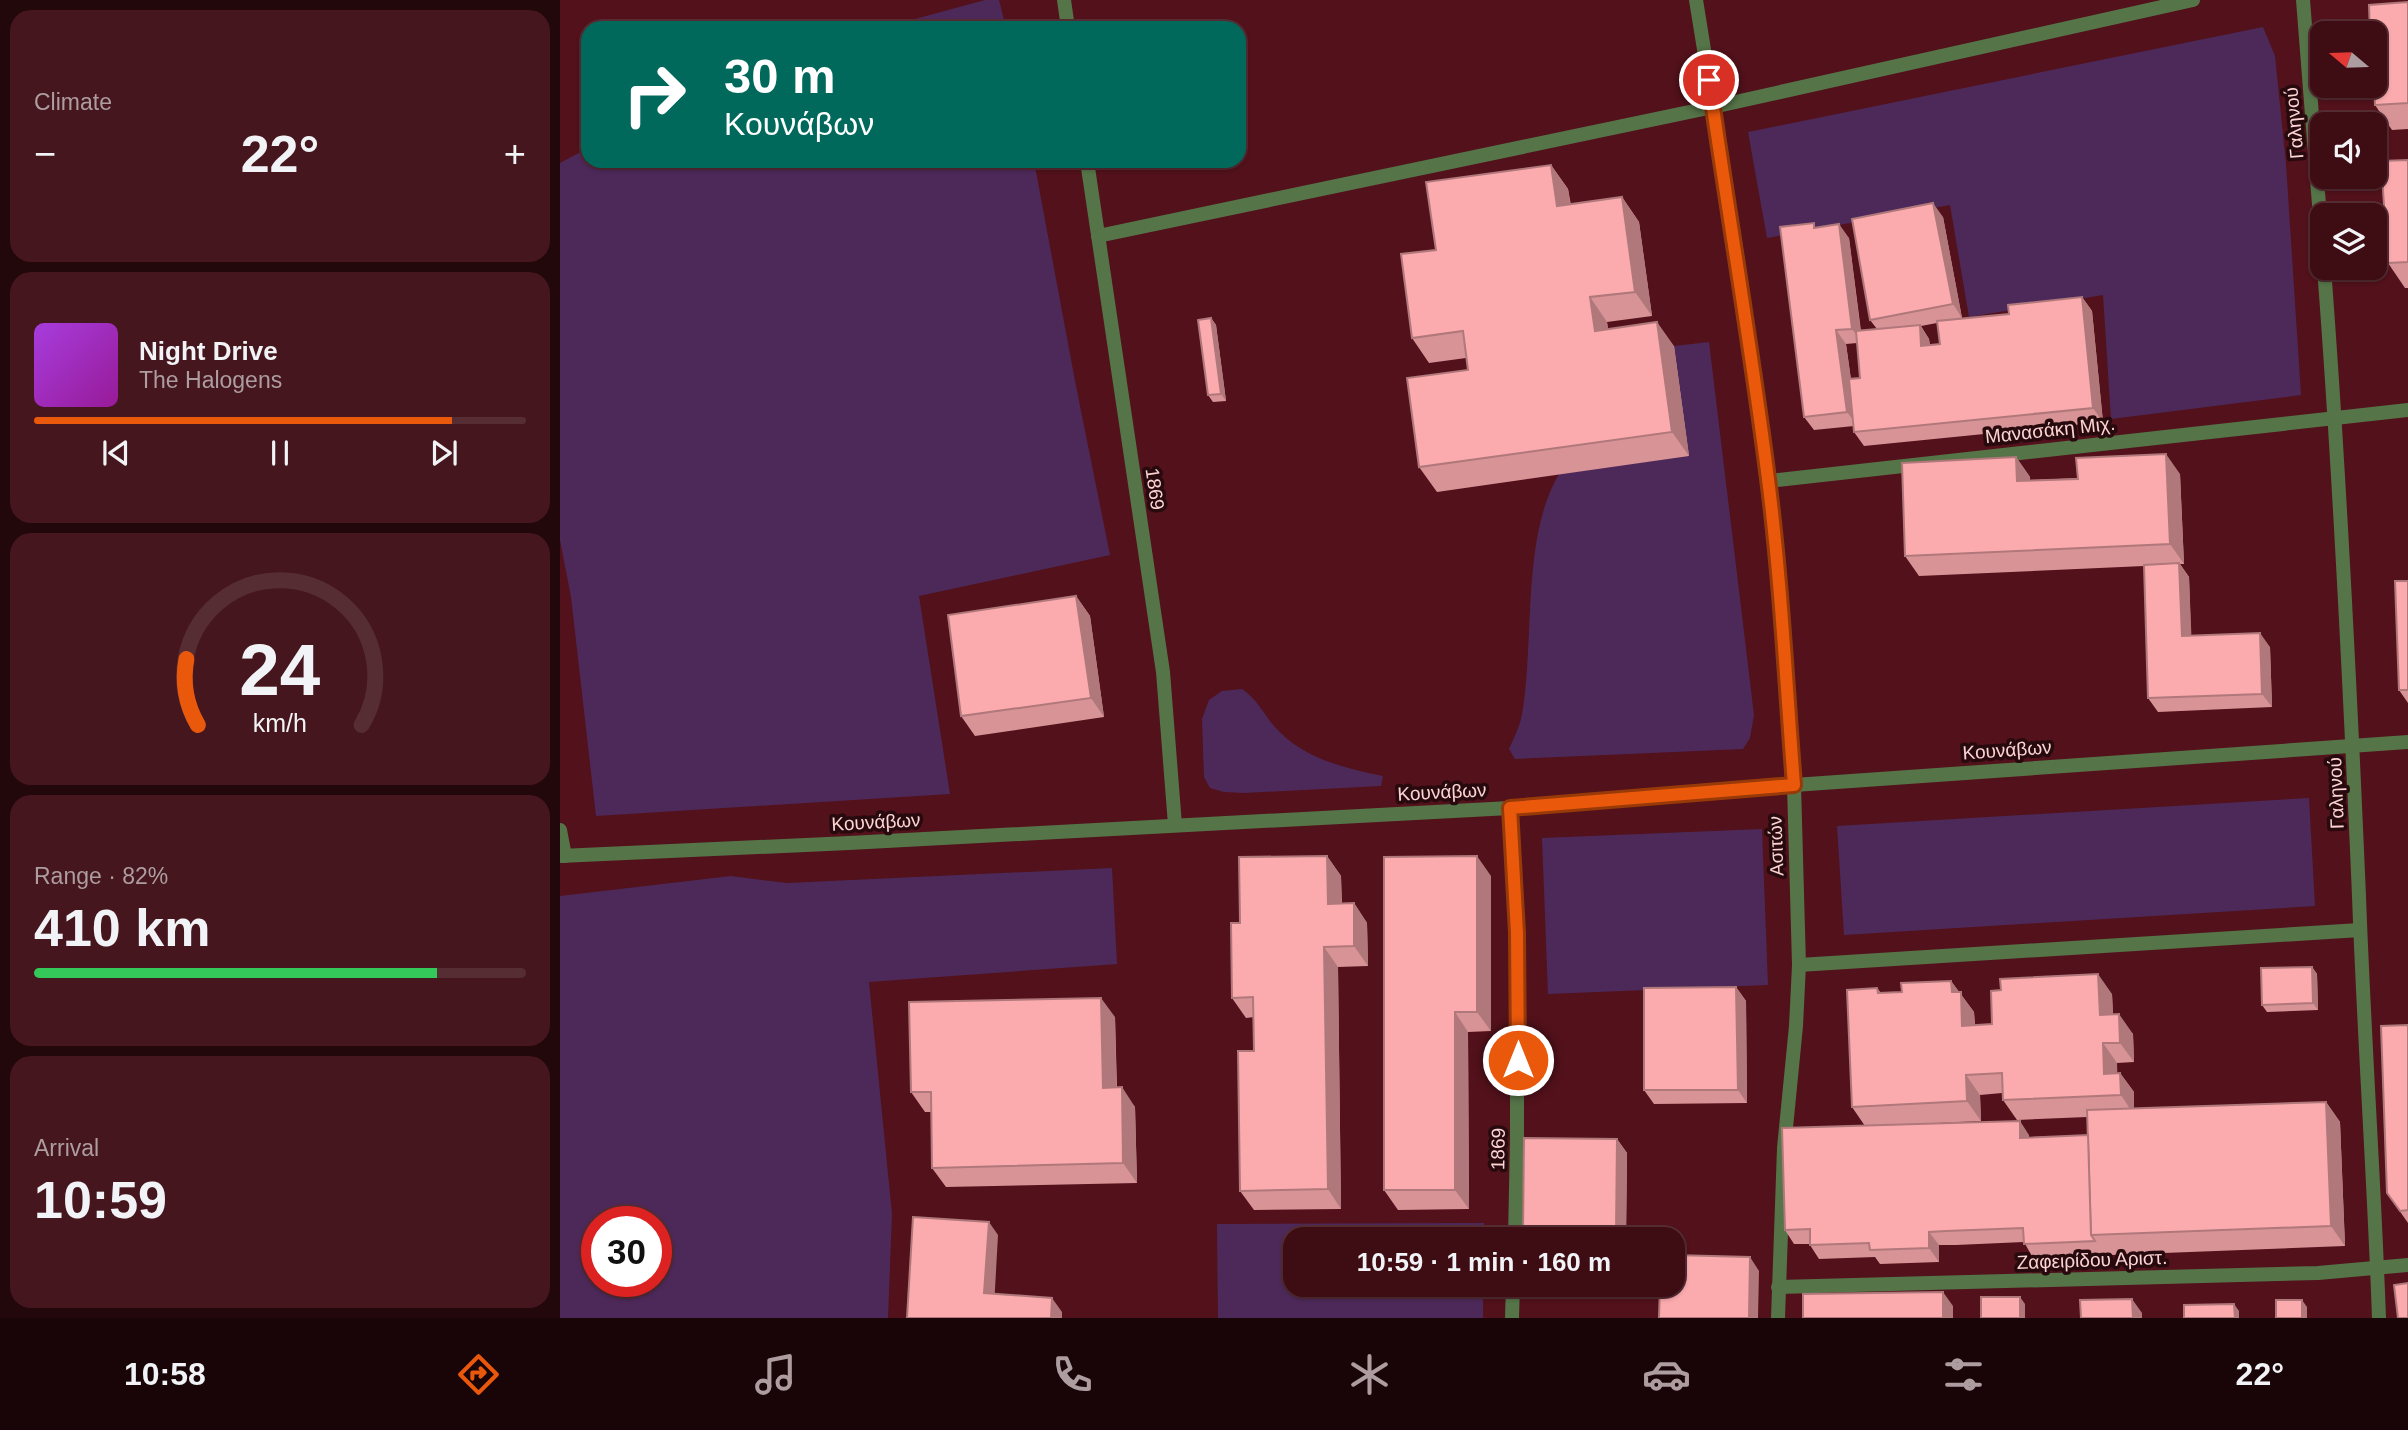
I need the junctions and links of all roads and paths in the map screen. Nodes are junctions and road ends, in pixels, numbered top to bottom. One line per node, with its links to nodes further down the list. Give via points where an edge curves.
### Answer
1 (1064, 0): 5 (street)
2 (1696, 0): 6 (street, Ασιτών)
3 (2193, 0): 6 (street)
4 (2303, 0): 8 (street, Γαληνού)
5 (1067, 21)
6 (1713, 107): 9 (street); 13 (street, Ασιτών)
7 (1088, 168): 9 (street, 1869)
8 (2319, 203)
9 (1098, 236): 18 (street, 1869, via 1163,672)
10 (2325, 280): 12 (street, Γαληνού)
11 (2408, 410): 12 (street, Μανασάκη Μιχ.)
12 (2335, 417): 13 (street, Μανασάκη Μιχ.); 15 (street, Γαληνού)
13 (1769, 481): 16 (street, Ασιτών)
14 (2408, 742): 15 (street, Κουνάβων)
15 (2354, 745): 16 (street, Κουνάβων); 21 (street, Γαληνού)
16 (1794, 785): 17 (street, Κουνάβων); 22 (street, Ασιτών)
17 (1510, 808): 18 (street, Κουνάβων); 23 (street, 1869, via 1517,933)
18 (1175, 825): 20 (street, Κουνάβων)
19 (560, 830): 20 (street)
20 (562, 856)
21 (2360, 930): 22 (street); 25 (street, Γαληνού)
22 (1800, 965): 26 (street, Ασιτών)
23 (1515, 1227)
24 (2408, 1265): 25 (street, Ζαφειρίδου Αριστ.)
25 (2377, 1268): 26 (street, Ζαφειρίδου Αριστ.); 30 (street, Γαληνού)
26 (1778, 1287): 29 (street, Ασιτών)
27 (1513, 1297): 28 (street)
28 (1512, 1318)
29 (1778, 1318)
30 (2379, 1318)

